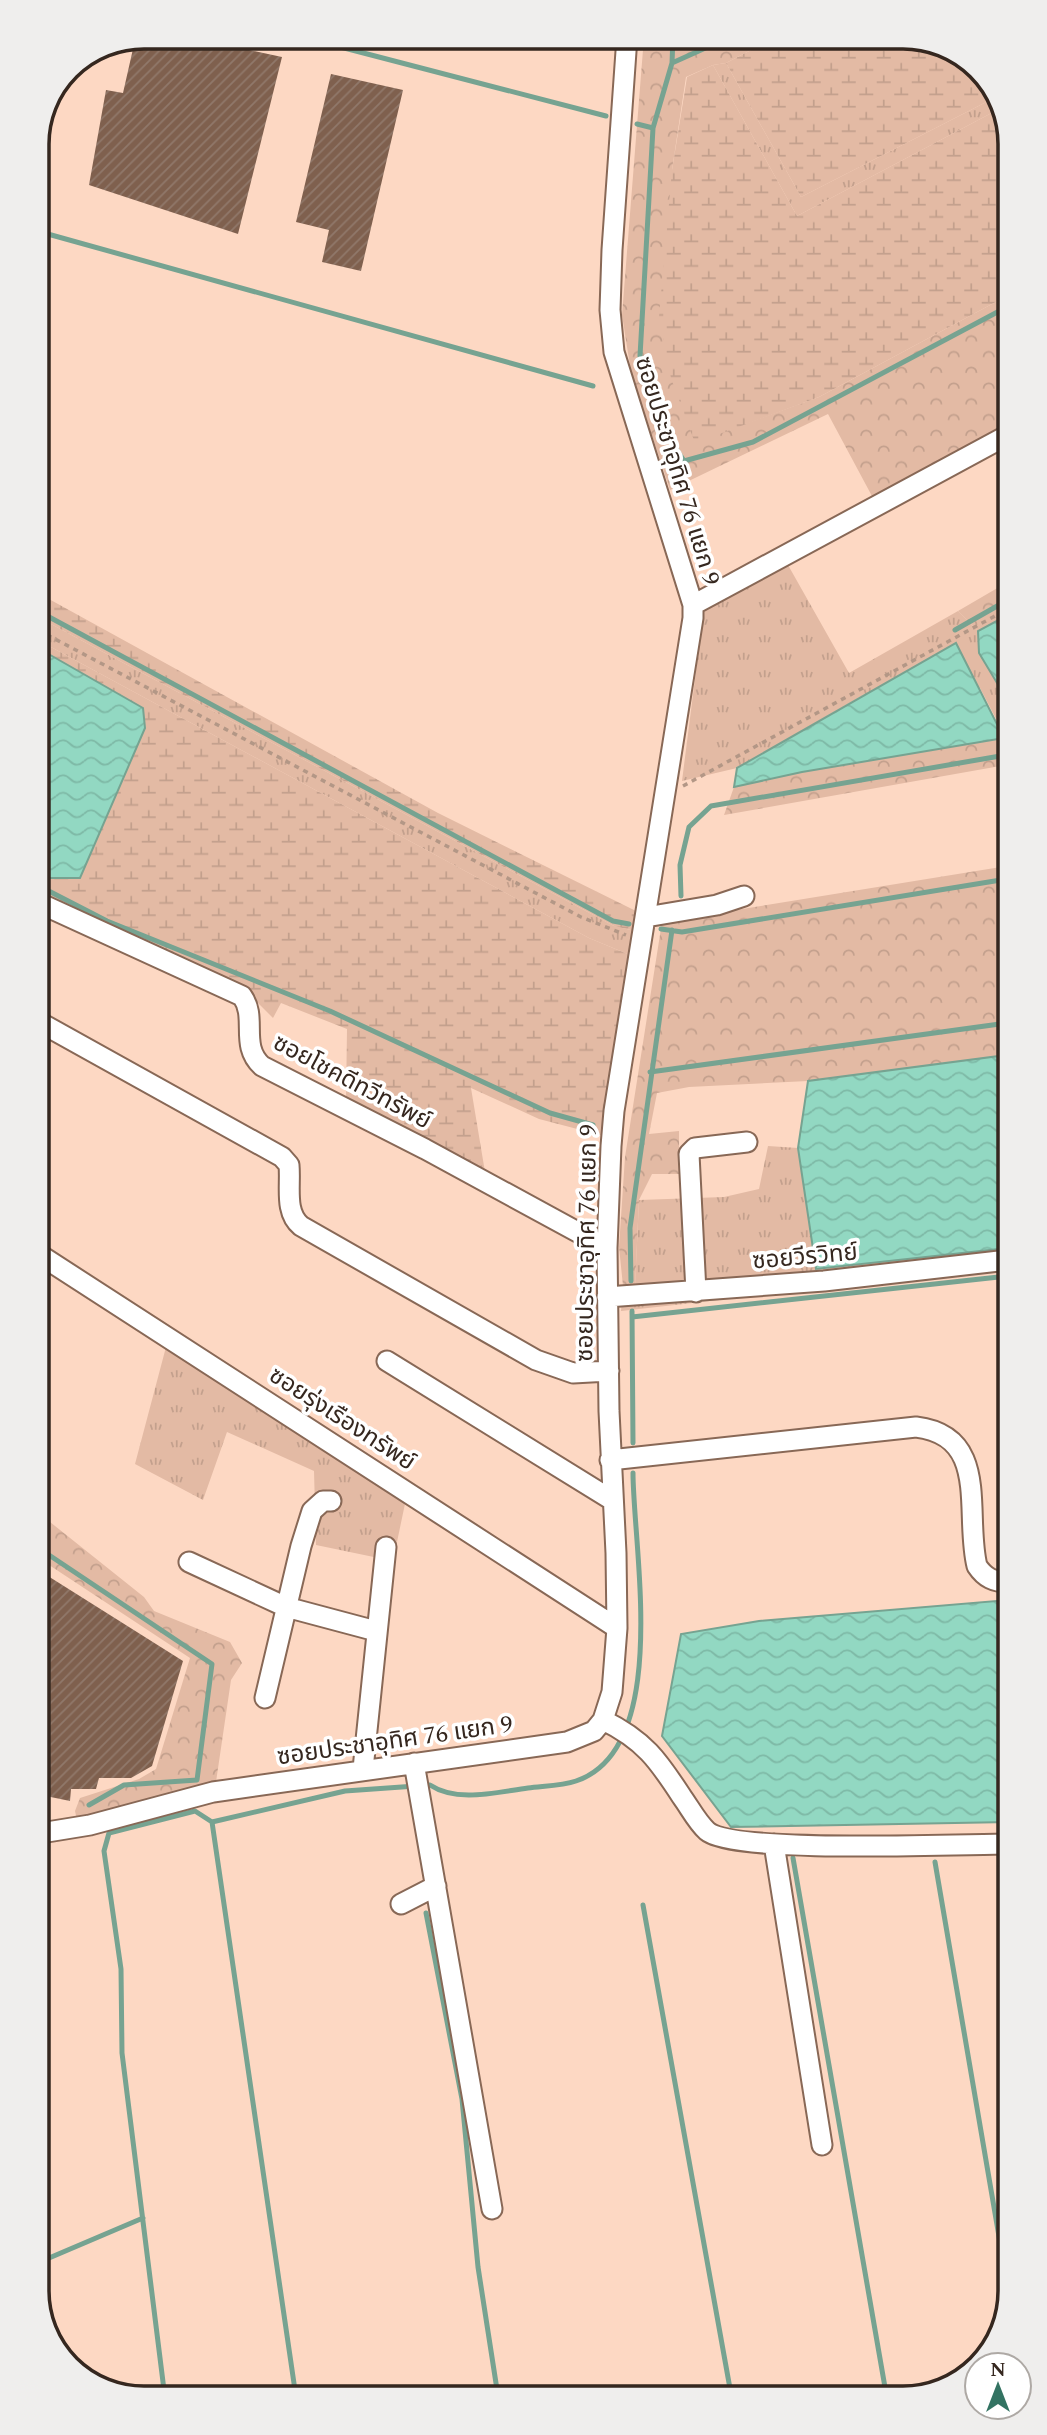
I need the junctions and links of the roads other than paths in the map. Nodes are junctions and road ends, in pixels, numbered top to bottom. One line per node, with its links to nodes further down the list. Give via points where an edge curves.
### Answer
1 (626, 49): 3 (street, ซอยประชาอุทิศ 76 แยก 9, via 612,250 614,352)
2 (998, 440): 3 (street)
3 (693, 605): 6 (street, ซอยประชาอุทิศ 76 แยก 9)
4 (744, 896): 6 (street)
5 (49, 908): 9 (street, ซอยโชคดีทวีทรัพย์, via 242,996 249,1006 248,1044 262,1066)
6 (646, 917): 9 (street, ซอยประชาอุทิศ 76 แยก 9, via 614,1111)
7 (49, 1028): 15 (street, via 282,1157 289,1165 290,1211 301,1226 536,1360 573,1373)
8 (747, 1142): 12 (street, via 695,1148 689,1153)
9 (607, 1248): 13 (street, ซอยประชาอุทิศ 76 แยก 9)
10 (998, 1260): 12 (street, ซอยวีรวิทย์)
11 (49, 1261): 23 (street, ซอยรุ่งเรืองทรัพย์)
12 (696, 1292): 13 (street, ซอยวีรวิทย์)
13 (607, 1297): 15 (street, ซอยประชาอุทิศ 76 แยก 9)
14 (387, 1361): 17 (street)
15 (609, 1371): 16 (street, ซอยประชาอุทิศ 76 แยก 9)
16 (610, 1460): 17 (street, ซอยประชาอุทิศ 76 แยก 9); 21 (street, via 916,1427 932,1429 966,1459 977,1566)
17 (612, 1500): 23 (street, ซอยประชาอุทิศ 76 แยก 9)
18 (331, 1501): 22 (street, via 323,1501 312,1511)
19 (386, 1547): 24 (street)
20 (189, 1562): 22 (street)
21 (998, 1582)
22 (286, 1608): 24 (street); 25 (street)
23 (617, 1628): 26 (street, ซอยประชาอุทิศ 76 แยก 9, via 612,1692)
24 (376, 1631): 28 (street)
25 (265, 1698)
26 (603, 1720): 27 (street, ซอยประชาอุทิศ 76 แยก 9, via 594,1731 567,1742); 30 (street, via 641,1742 656,1757 705,1830 727,1841)
27 (414, 1763): 28 (street, ซอยประชาอุทิศ 76 แยก 9); 32 (street)
28 (363, 1769): 29 (street, ซอยประชาอุทิศ 76 แยก 9, via 213,1792)
29 (49, 1832)
30 (774, 1844): 31 (street); 34 (street)
31 (998, 1844)
32 (436, 1886): 33 (street); 35 (street)
33 (401, 1903)
34 (822, 2145)
35 (492, 2208)

